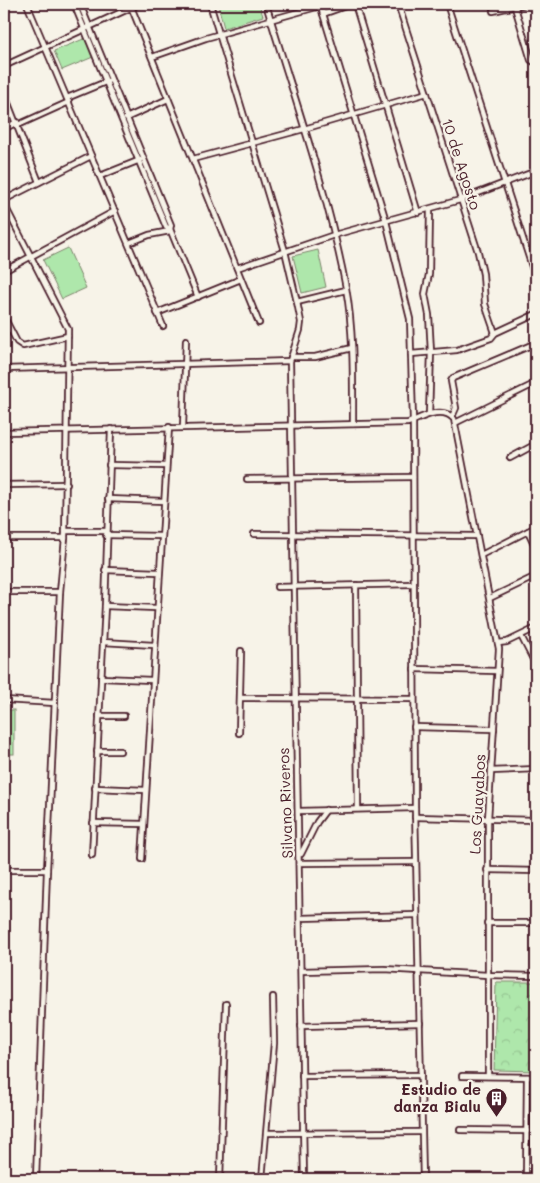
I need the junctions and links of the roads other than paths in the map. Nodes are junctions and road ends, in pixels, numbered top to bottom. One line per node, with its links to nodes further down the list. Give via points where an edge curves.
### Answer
1 (27, 4): 20 (street)
2 (74, 4): 18 (street)
3 (80, 4): 18 (street)
4 (139, 4): 12 (street)
5 (210, 4): 19 (street, Silvano Riveros)
6 (266, 4): 17 (street)
7 (351, 4): 16 (street)
8 (355, 4): 29 (street)
9 (398, 4): 26 (street, 10 de Agosto)
10 (447, 4): 42 (street)
11 (525, 4): 14 (street)
12 (130, 5): 18 (street); 21 (street)
13 (320, 5): 16 (street); 17 (street)
14 (514, 5): 15 (street); 22 (street, via 531,60)
15 (493, 11)
16 (323, 14): 30 (street)
17 (271, 20): 19 (street); 34 (street)
18 (88, 29): 20 (street); 24 (street)
19 (220, 35): 21 (street); 35 (street, Silvano Riveros)
20 (46, 48): 23 (street); 28 (street)
21 (152, 57): 27 (street)
22 (536, 63)
23 (4, 66)
24 (109, 80): 28 (street); 31 (street)
25 (4, 93): 32 (street)
26 (426, 93): 29 (street); 43 (street, 10 de Agosto)
27 (168, 99): 31 (street); 37 (street)
28 (68, 100): 32 (street); 36 (street)
29 (386, 104): 30 (street); 47 (street)
30 (354, 114): 34 (street); 48 (street)
31 (125, 119): 38 (street)
32 (17, 123): 33 (street); 41 (street)
33 (4, 129)
34 (304, 129): 35 (street); 50 (street)
35 (252, 143): 37 (street); 52 (street, Silvano Riveros)
36 (91, 156): 40 (street); 41 (street)
37 (193, 158): 54 (street)
38 (141, 160): 40 (street); 49 (street, via 171,225)
39 (536, 171): 42 (street)
40 (100, 176): 46 (street)
41 (40, 182): 44 (street)
42 (504, 184): 43 (street); 57 (street)
43 (460, 200): 45 (street); 66 (street, 10 de Agosto, via 481,262 485,304)
44 (4, 202): 53 (street)
45 (430, 210): 47 (street); 71 (street, via 429,274 424,294)
46 (114, 211): 51 (street); 53 (street)
47 (418, 213): 48 (street)
48 (386, 221): 50 (street); 72 (street, via 409,308)
49 (170, 230): 51 (street); 59 (street)
50 (334, 235): 52 (street); 58 (street)
51 (129, 243): 61 (street)
52 (285, 251): 54 (street); 60 (street, Silvano Riveros)
53 (31, 256): 55 (street); 67 (street, via 67,323)
54 (237, 268): 56 (street)
55 (4, 271)
56 (241, 279): 59 (street); 64 (street)
57 (536, 279)
58 (346, 290): 60 (street); 70 (street)
59 (198, 297): 61 (street)
60 (297, 302): 73 (street, Silvano Riveros, via 301,322)
61 (157, 313): 65 (street)
62 (536, 314): 66 (street)
63 (4, 318): 67 (street, via 19,345 28,346)
64 (259, 323)
65 (162, 326)
66 (494, 333): 71 (street, via 491,338 457,350)
67 (68, 336): 75 (street)
68 (186, 340): 74 (street)
69 (536, 343): 79 (street, via 453,378 456,408)
70 (352, 348): 73 (street); 82 (street)
71 (431, 352): 72 (street); 78 (street)
72 (411, 354): 80 (street)
73 (291, 359): 74 (street); 83 (street, Silvano Riveros)
74 (185, 364): 75 (street); 85 (street)
75 (70, 367): 76 (street); 87 (street)
76 (4, 369)
77 (536, 383): 81 (street)
78 (429, 414): 79 (street, via 449,414); 80 (street)
79 (452, 417): 81 (street, Los Guayabos)
80 (413, 421): 82 (street); 93 (street)
81 (455, 423): 108 (street, Los Guayabos)
82 (353, 424): 83 (street)
83 (292, 426): 85 (street); 94 (street, Silvano Riveros)
84 (169, 427): 85 (street); 86 (street); 92 (street)
85 (183, 427)
86 (111, 429): 87 (street); 91 (street)
87 (67, 431): 88 (street); 96 (street)
88 (4, 432)
89 (536, 444): 90 (street)
90 (510, 458)
91 (109, 465): 92 (street); 98 (street)
92 (166, 466): 99 (street)
93 (413, 477): 94 (street); 106 (street)
94 (292, 479): 95 (street); 105 (street, Silvano Riveros)
95 (247, 480)
96 (67, 484): 97 (street); 101 (street)
97 (4, 486)
98 (108, 499): 99 (street); 103 (street)
99 (164, 501): 107 (street)
100 (536, 527): 102 (street)
101 (65, 531): 103 (street); 110 (street)
102 (528, 531): 111 (street); 112 (street)
103 (106, 533): 107 (street); 113 (street)
104 (254, 534): 105 (street)
105 (293, 534): 106 (street); 119 (street, Silvano Riveros)
106 (413, 534): 108 (street); 116 (street)
107 (161, 536): 114 (street)
108 (477, 536): 112 (street, Los Guayabos)
109 (4, 538): 110 (street)
110 (65, 538): 121 (street)
111 (536, 548)
112 (481, 555): 122 (street, Los Guayabos)
113 (105, 570): 114 (street); 123 (street)
114 (158, 572): 124 (street)
115 (536, 576): 122 (street)
116 (412, 584): 118 (street); 132 (street)
117 (277, 586): 119 (street)
118 (356, 586): 119 (street); 138 (street)
119 (294, 587): 137 (street, Silvano Riveros)
120 (4, 592): 121 (street)
121 (60, 592): 141 (street)
122 (490, 598): 128 (street, Los Guayabos)
123 (105, 606): 124 (street); 127 (street)
124 (156, 608): 129 (street)
125 (536, 628): 126 (street)
126 (521, 636): 128 (street); 131 (street)
127 (103, 642): 129 (street); 134 (street)
128 (498, 643): 133 (street, Los Guayabos)
129 (154, 645): 135 (street)
130 (241, 651): 136 (street)
131 (536, 665)
132 (414, 670): 133 (street); 139 (street)
133 (497, 671): 145 (street, Los Guayabos)
134 (101, 678): 135 (street); 142 (street)
135 (152, 680): 152 (street)
136 (241, 698): 137 (street); 146 (street)
137 (295, 698): 138 (street); 156 (street, Silvano Riveros)
138 (357, 698): 139 (street); 154 (street)
139 (413, 699): 144 (street)
140 (4, 700): 141 (street)
141 (55, 703): 167 (street)
142 (99, 716): 143 (street); 147 (street)
143 (124, 716)
144 (414, 727): 145 (street); 153 (street)
145 (494, 729): 150 (street, Los Guayabos)
146 (239, 733)
147 (97, 751): 148 (street); 151 (street)
148 (120, 751)
149 (536, 768): 150 (street)
150 (491, 770): 158 (street, Los Guayabos)
151 (95, 788): 152 (street); 160 (street)
152 (146, 790): 161 (street)
153 (414, 808): 154 (street); 157 (street)
154 (358, 809): 155 (street)
155 (326, 810): 156 (street); 164 (street, via 307,839)
156 (298, 811): 164 (street, Silvano Riveros)
157 (415, 817): 158 (street); 165 (street)
158 (488, 819): 159 (street); 168 (street, Los Guayabos)
159 (536, 820)
160 (93, 823): 161 (street); 162 (street)
161 (144, 824): 163 (street)
162 (92, 855)
163 (142, 859)
164 (300, 860): 165 (street); 171 (street, Silvano Riveros)
165 (415, 862): 170 (street)
166 (4, 870): 167 (street)
167 (47, 870): 194 (street)
168 (487, 870): 169 (street); 172 (street, Los Guayabos)
169 (536, 871)
170 (417, 916): 171 (street); 175 (street)
171 (300, 918): 174 (street, Silvano Riveros)
172 (487, 923): 173 (street); 176 (street, Los Guayabos)
173 (536, 923)
174 (301, 971): 175 (street); 181 (street, Silvano Riveros)
175 (419, 971): 176 (street); 180 (street)
176 (488, 975): 177 (street); 185 (street, Los Guayabos)
177 (536, 976)
178 (273, 997): 193 (street, via 274,1042)
179 (226, 1004): 195 (street)
180 (420, 1023): 181 (street); 182 (street)
181 (301, 1026): 183 (street, Silvano Riveros)
182 (421, 1075): 183 (street); 192 (street)
183 (302, 1076): 191 (street, Silvano Riveros)
184 (462, 1076): 185 (street)
185 (488, 1076): 186 (street)
186 (528, 1077): 187 (street); 189 (street)
187 (536, 1077): 190 (street)
188 (460, 1130): 189 (street)
189 (526, 1131): 190 (street); 199 (street)
190 (535, 1131): 200 (street)
191 (303, 1132): 192 (street); 193 (street); 197 (street, Silvano Riveros)
192 (420, 1132): 198 (street)
193 (267, 1133): 196 (street)
194 (36, 1179)
195 (220, 1179)
196 (262, 1179)
197 (304, 1179)
198 (423, 1179)
199 (526, 1179)
200 (533, 1179)

